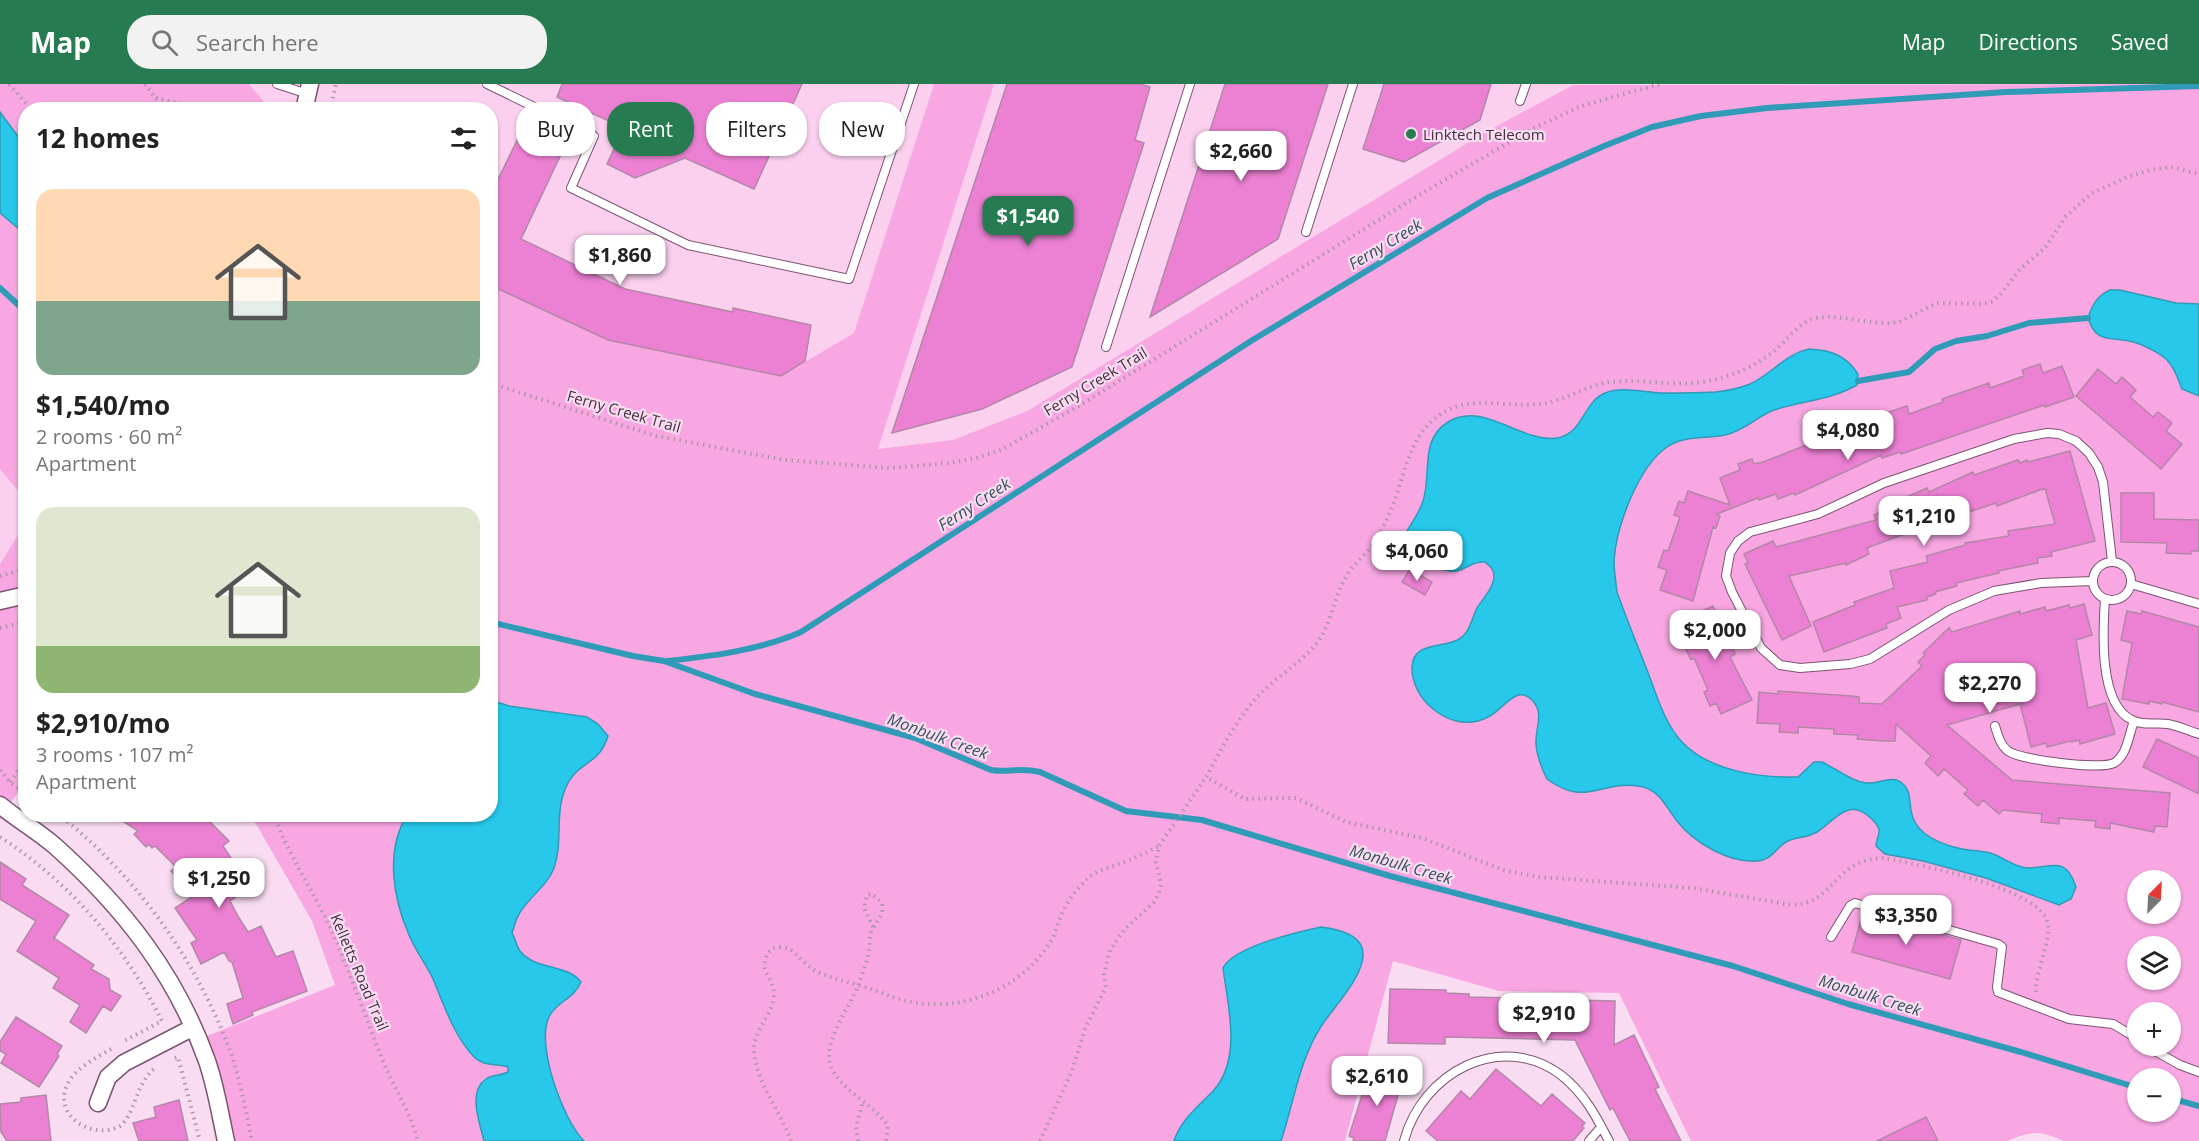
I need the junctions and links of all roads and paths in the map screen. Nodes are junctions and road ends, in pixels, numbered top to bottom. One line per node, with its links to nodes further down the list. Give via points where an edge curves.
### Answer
1 (9, 84): 14 (path)
2 (145, 84): 12 (path)
3 (277, 84): 11 (lane)
4 (336, 84): 17 (path)
5 (487, 84): 6 (lane, via 594,136 571,188 688,246 849,279)
6 (914, 84)
7 (1190, 84): 20 (lane)
8 (1353, 84): 19 (lane)
9 (1526, 84): 13 (lane)
10 (1660, 84): 21 (path, Ferny Creek Trail, via 1581,106 1532,129 1079,406 1001,450 976,458 889,468 785,460 656,435)
11 (308, 96)
12 (156, 98): 15 (path); 16 (path)
13 (1520, 101)
14 (25, 102)
15 (160, 102)
16 (174, 102)
17 (332, 102)
18 (2199, 174): 38 (path, via 2171,167 2151,170 2092,193 2066,216 2045,248 1991,302 1937,303 1889,323 1816,318 1753,366 1737,375 1704,382 1609,382 1544,404 1483,402 1447,410 1421,432 1409,453 1388,517 1371,549 1346,576 1319,640 1249,706)
19 (1306, 232)
20 (1106, 347)
21 (498, 386)
22 (2112, 561): 25 (lane, via 2100,565); 25 (lane, via 2098,467 2076,441 2047,433 1884,483 1818,514 1750,532 1730,553 1726,576 1761,648 1780,664 1800,668 1870,659 1949,610 1994,591 2041,583); 26 (lane, via 2127,568)
23 (18, 571): 24 (path)
24 (0, 576)
25 (2092, 581): 28 (lane)
26 (2131, 584): 28 (lane, via 2129,591 2118,599); 30 (lane)
27 (18, 597): 29 (street)
28 (2105, 599): 33 (lane, via 2103,646 2107,678 2120,710)
29 (0, 601)
30 (2199, 604)
31 (18, 624): 32 (path)
32 (0, 627)
33 (2133, 721): 34 (lane, via 2119,759 2103,766 2016,755 2004,747); 35 (lane, via 2168,724)
34 (1995, 726)
35 (2199, 734)
36 (0, 770): 39 (path)
37 (18, 771): 39 (path)
38 (1206, 777): 46 (path); 50 (path, via 1245,799 1296,798 1346,822 1422,838 1491,867 1539,877 1693,888 1792,905 1818,900 1848,868 1874,858 1955,874 2016,894 2041,911 2048,924 2036,991)
39 (10, 782): 40 (path)
40 (18, 788)
41 (0, 805): 42 (street)
42 (18, 818)
43 (23, 822): 52 (street, via 99,887 139,932)
44 (277, 822): 62 (path, Kelletts Road Trail, via 329,926)
45 (0, 837): 51 (path, via 30,858 87,910 124,958)
46 (1159, 846): 49 (path, via 1091,875 1072,895 1043,954 1001,988 962,1002 941,1004 897,1000); 66 (path, via 1159,892 1110,950 1104,974 1106,987)
47 (873, 927): 47 (path, via 864,908 867,896 872,894 878,897 882,909); 49 (path)
48 (1831, 937): 50 (lane, via 1855,903 1998,944 2002,949 1997,990)
49 (859, 985): 57 (path, via 828,1058 842,1082); 63 (path, via 809,967 785,948 773,948 765,958 774,999 754,1050 758,1069)
50 (2043, 1010): 53 (lane, via 2076,1021 2113,1024)
51 (162, 1021)
52 (192, 1028): 58 (street, via 124,1063 108,1077); 61 (street, via 206,1060)
53 (2127, 1032)
54 (2164, 1056): 56 (lane)
55 (178, 1057): 60 (path)
56 (2199, 1071)
57 (863, 1101): 64 (path, via 856,1127); 65 (path, via 888,1126)
58 (98, 1103)
59 (1601, 1127): 67 (lane, via 1588,1102 1561,1075 1529,1061 1495,1058 1470,1063 1449,1074 1419,1107); 68 (lane); 69 (lane)
60 (200, 1141)
61 (226, 1141)
62 (418, 1141)
63 (791, 1141)
64 (858, 1141)
65 (886, 1141)
66 (1040, 1141)
67 (1404, 1141)
68 (1589, 1141)
69 (1609, 1141)

